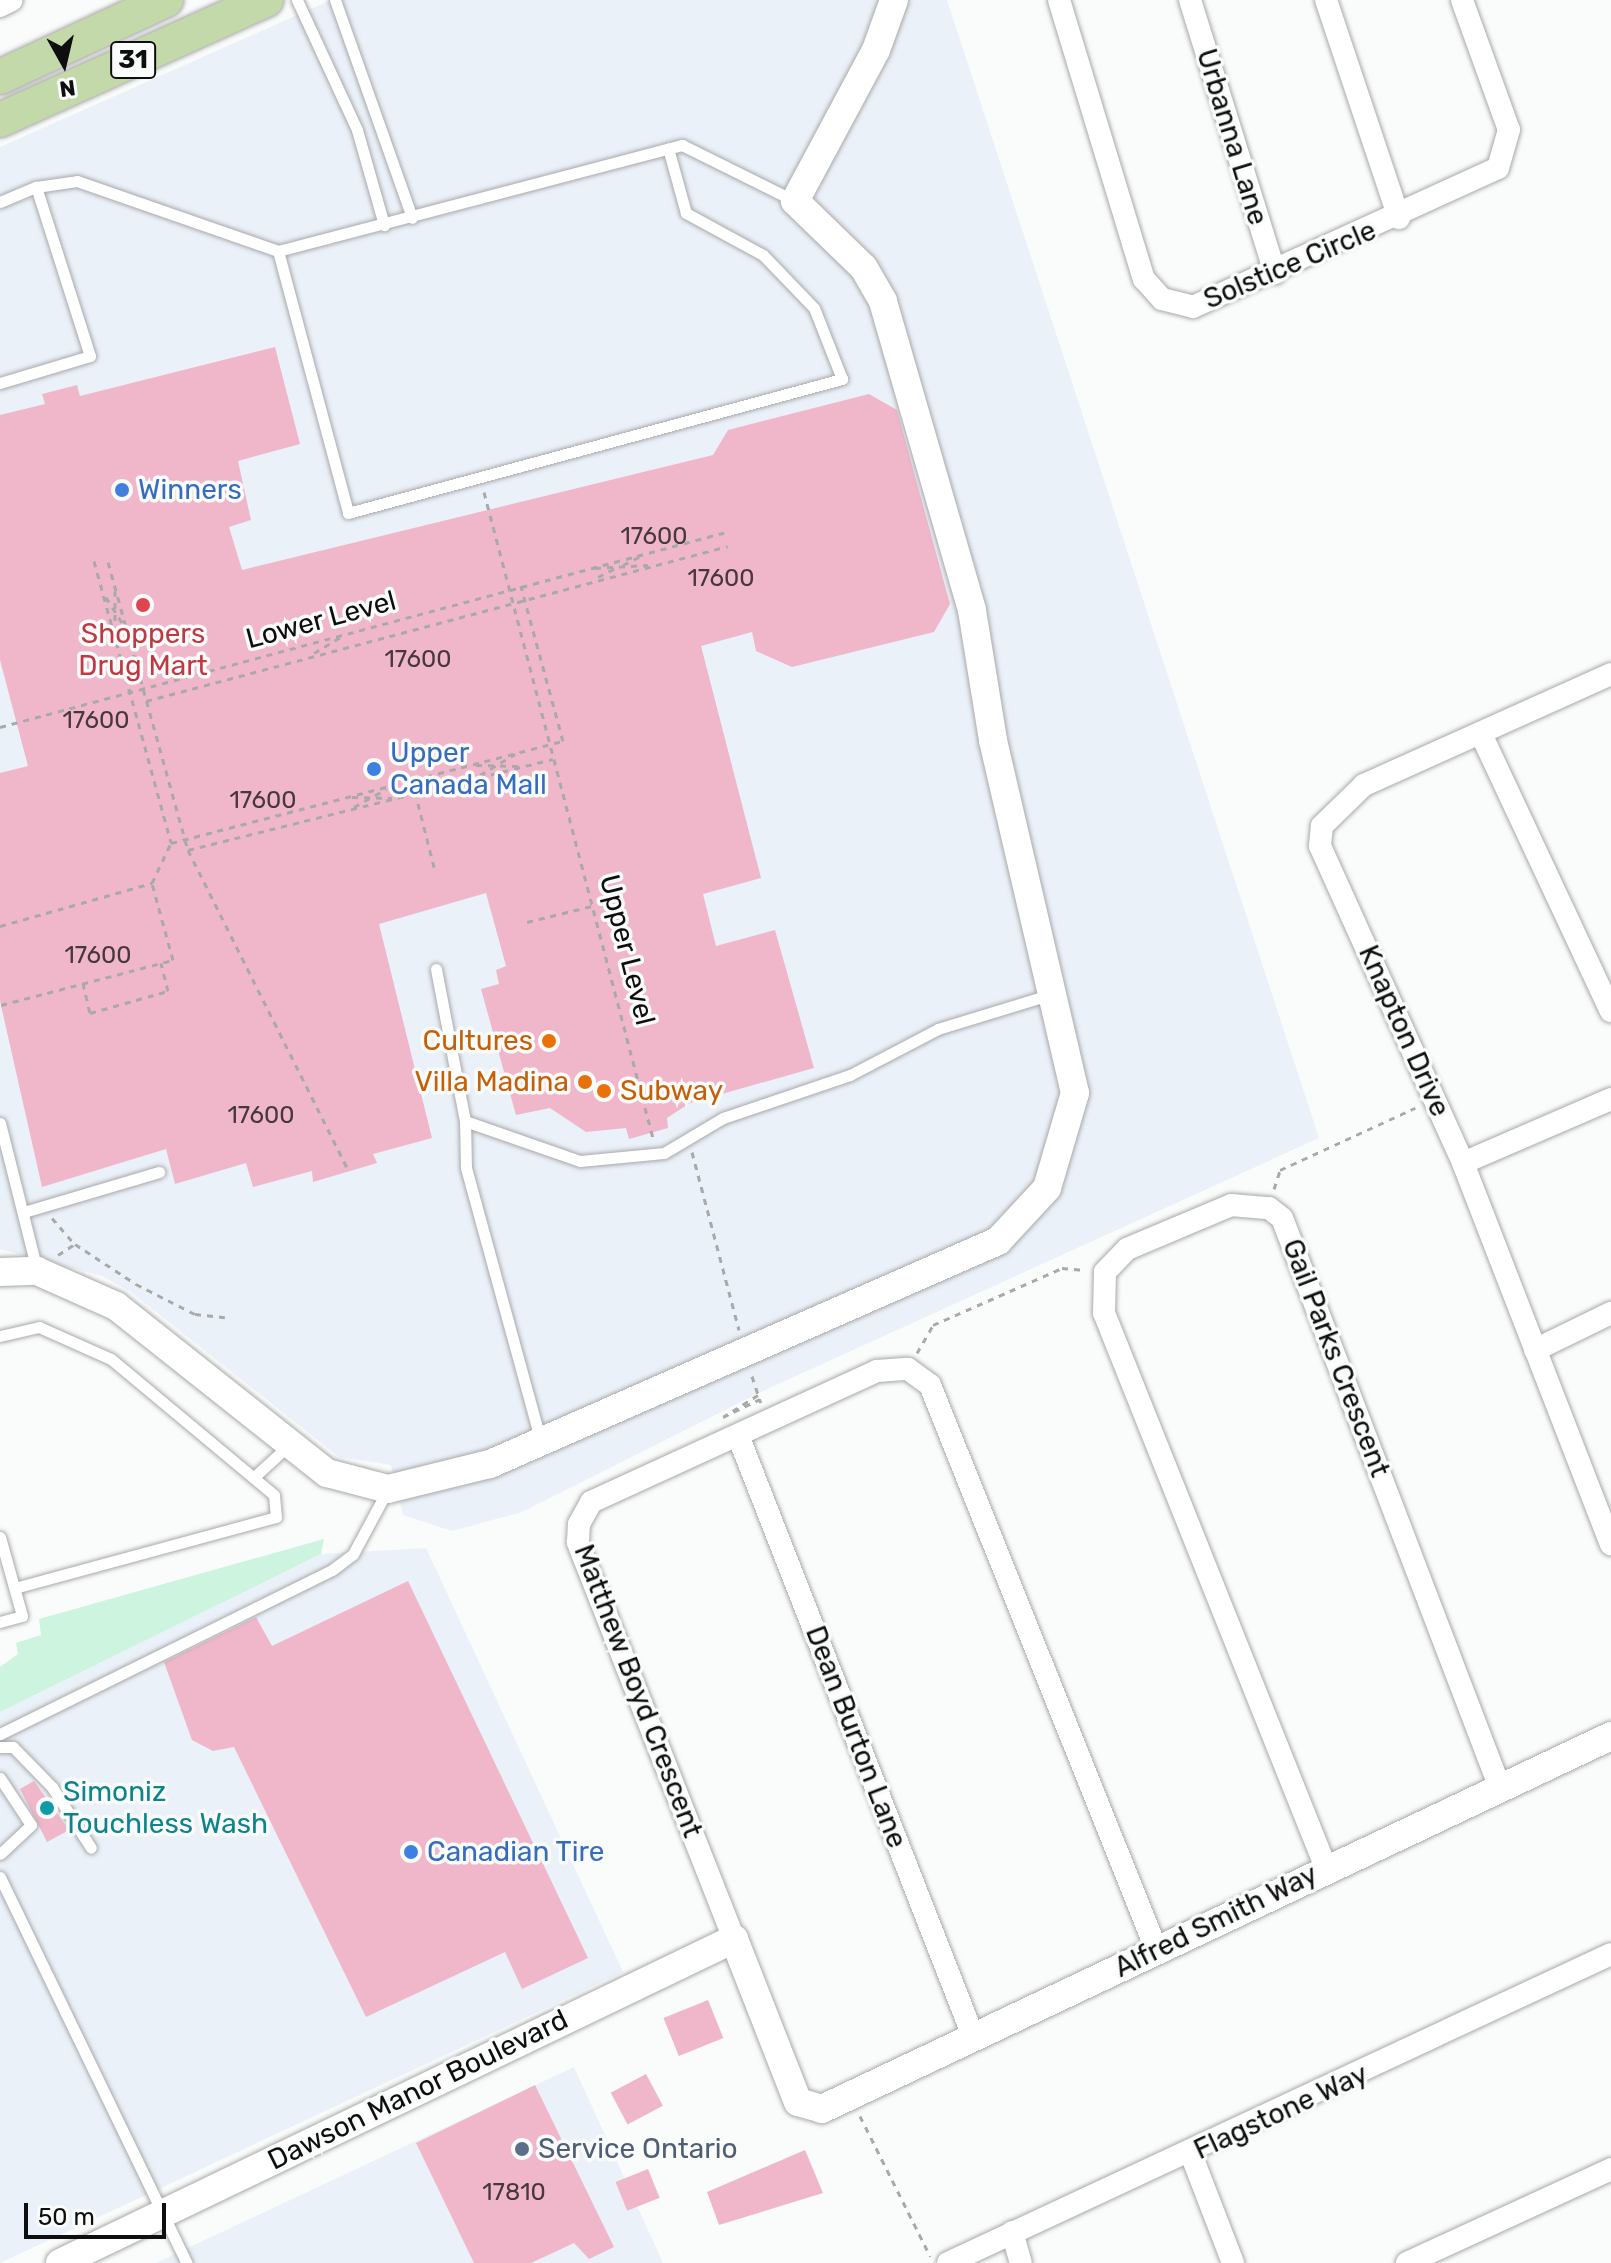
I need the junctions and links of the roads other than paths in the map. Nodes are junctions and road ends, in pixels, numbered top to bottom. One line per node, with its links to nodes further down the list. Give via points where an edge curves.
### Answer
1 (12, 0): 11 (street)
2 (166, 0): 12 (main road, 31)
3 (266, 0): 13 (main road, 31)
4 (297, 0): 20 (lane, via 357,130)
5 (335, 0): 18 (lane)
6 (894, 0): 16 (street, via 876,50)
7 (1059, 0): 22 (street, Solstice Circle, via 1149,286 1171,303 1193,307)
8 (1190, 0): 22 (street, Urbanna Lane)
9 (1326, 0): 19 (street)
10 (1462, 0): 19 (street, Solstice Circle, via 1507,122 1507,154 1489,176)
11 (0, 6)
12 (0, 77)
13 (0, 120)
14 (668, 148): 16 (lane, via 682,145 736,167); 18 (lane); 21 (lane, via 686,213 763,255 814,308 842,379 348,513)
15 (36, 187): 17 (lane); 21 (lane, via 77,181); 23 (lane, via 90,356)
16 (795, 201): 27 (street, via 863,267 883,301 972,610 993,740)
17 (0, 202)
18 (412, 218): 20 (lane)
19 (1399, 218): 22 (street, Solstice Circle)
20 (384, 225): 21 (lane)
21 (278, 251)
22 (1275, 273)
23 (0, 383)
24 (1611, 674): 25 (street, Knapton Drive)
25 (1481, 734): 28 (street); 32 (street, Knapton Drive, via 1364,785 1322,826 1320,846)
26 (436, 969): 30 (lane)
27 (1052, 994): 30 (lane, via 938,1029 850,1075 723,1118 656,1154 580,1161); 41 (street, via 1075,1093 1047,1188 998,1241)
28 (1611, 1011)
29 (1611, 1099): 32 (street)
30 (465, 1121): 41 (lane, via 466,1168)
31 (0, 1123): 34 (lane)
32 (1463, 1163): 39 (street, Knapton Drive)
33 (159, 1172): 34 (lane)
34 (24, 1212): 35 (lane)
35 (37, 1271): 36 (street); 42 (street, via 116,1306)
36 (0, 1272)
37 (1611, 1313): 39 (street)
38 (0, 1336): 43 (lane, via 39,1327 111,1359)
39 (1535, 1350): 45 (street, Knapton Drive)
40 (739, 1438): 58 (street, Matthew Boyd Crescent, via 591,1502 578,1542); 59 (street, Matthew Boyd Crescent, via 877,1371 908,1369 930,1385); 61 (street, Dean Burton Lane)
41 (541, 1442): 44 (street, via 490,1464)
42 (290, 1444): 43 (lane); 44 (street, via 327,1473)
43 (254, 1477): 47 (lane, via 274,1495 276,1517)
44 (388, 1489): 49 (lane, via 353,1554 332,1570)
45 (1609, 1532)
46 (0, 1537): 47 (lane)
47 (15, 1588): 48 (lane, via 22,1616)
48 (0, 1622)
49 (0, 1734)
50 (1611, 1736): 53 (street, Alfred Smith Way)
51 (0, 1747): 54 (lane, via 13,1747 52,1787)
52 (0, 1778): 55 (lane, via 31,1825)
53 (1500, 1788): 56 (street, Alfred Smith Way); 56 (street, Gail Parks Crescent, via 1282,1218 1269,1208 1231,1205 1127,1249 1105,1272 1104,1313)
54 (91, 1848)
55 (0, 1854)
56 (1326, 1868): 59 (street, Alfred Smith Way)
57 (0, 1877): 65 (lane)
58 (734, 1939): 62 (street, Matthew Boyd Crescent, via 798,2102); 65 (street, Dawson Manor Boulevard)
59 (1157, 1951): 61 (street, Alfred Smith Way)
60 (1611, 1954): 63 (street, Flagstone Way)
61 (973, 2036): 62 (street, Alfred Smith Way)
62 (822, 2109)
63 (1191, 2154): 66 (street, Flagstone Way); 71 (street)
64 (1611, 2169): 72 (street)
65 (163, 2212): 67 (street, Dawson Manor Boulevard); 68 (lane)
66 (1012, 2232): 69 (street, Flagstone Way); 70 (street)
67 (60, 2263)
68 (187, 2263)
69 (948, 2263)
70 (1021, 2263)
71 (1233, 2263)
72 (1407, 2263)

